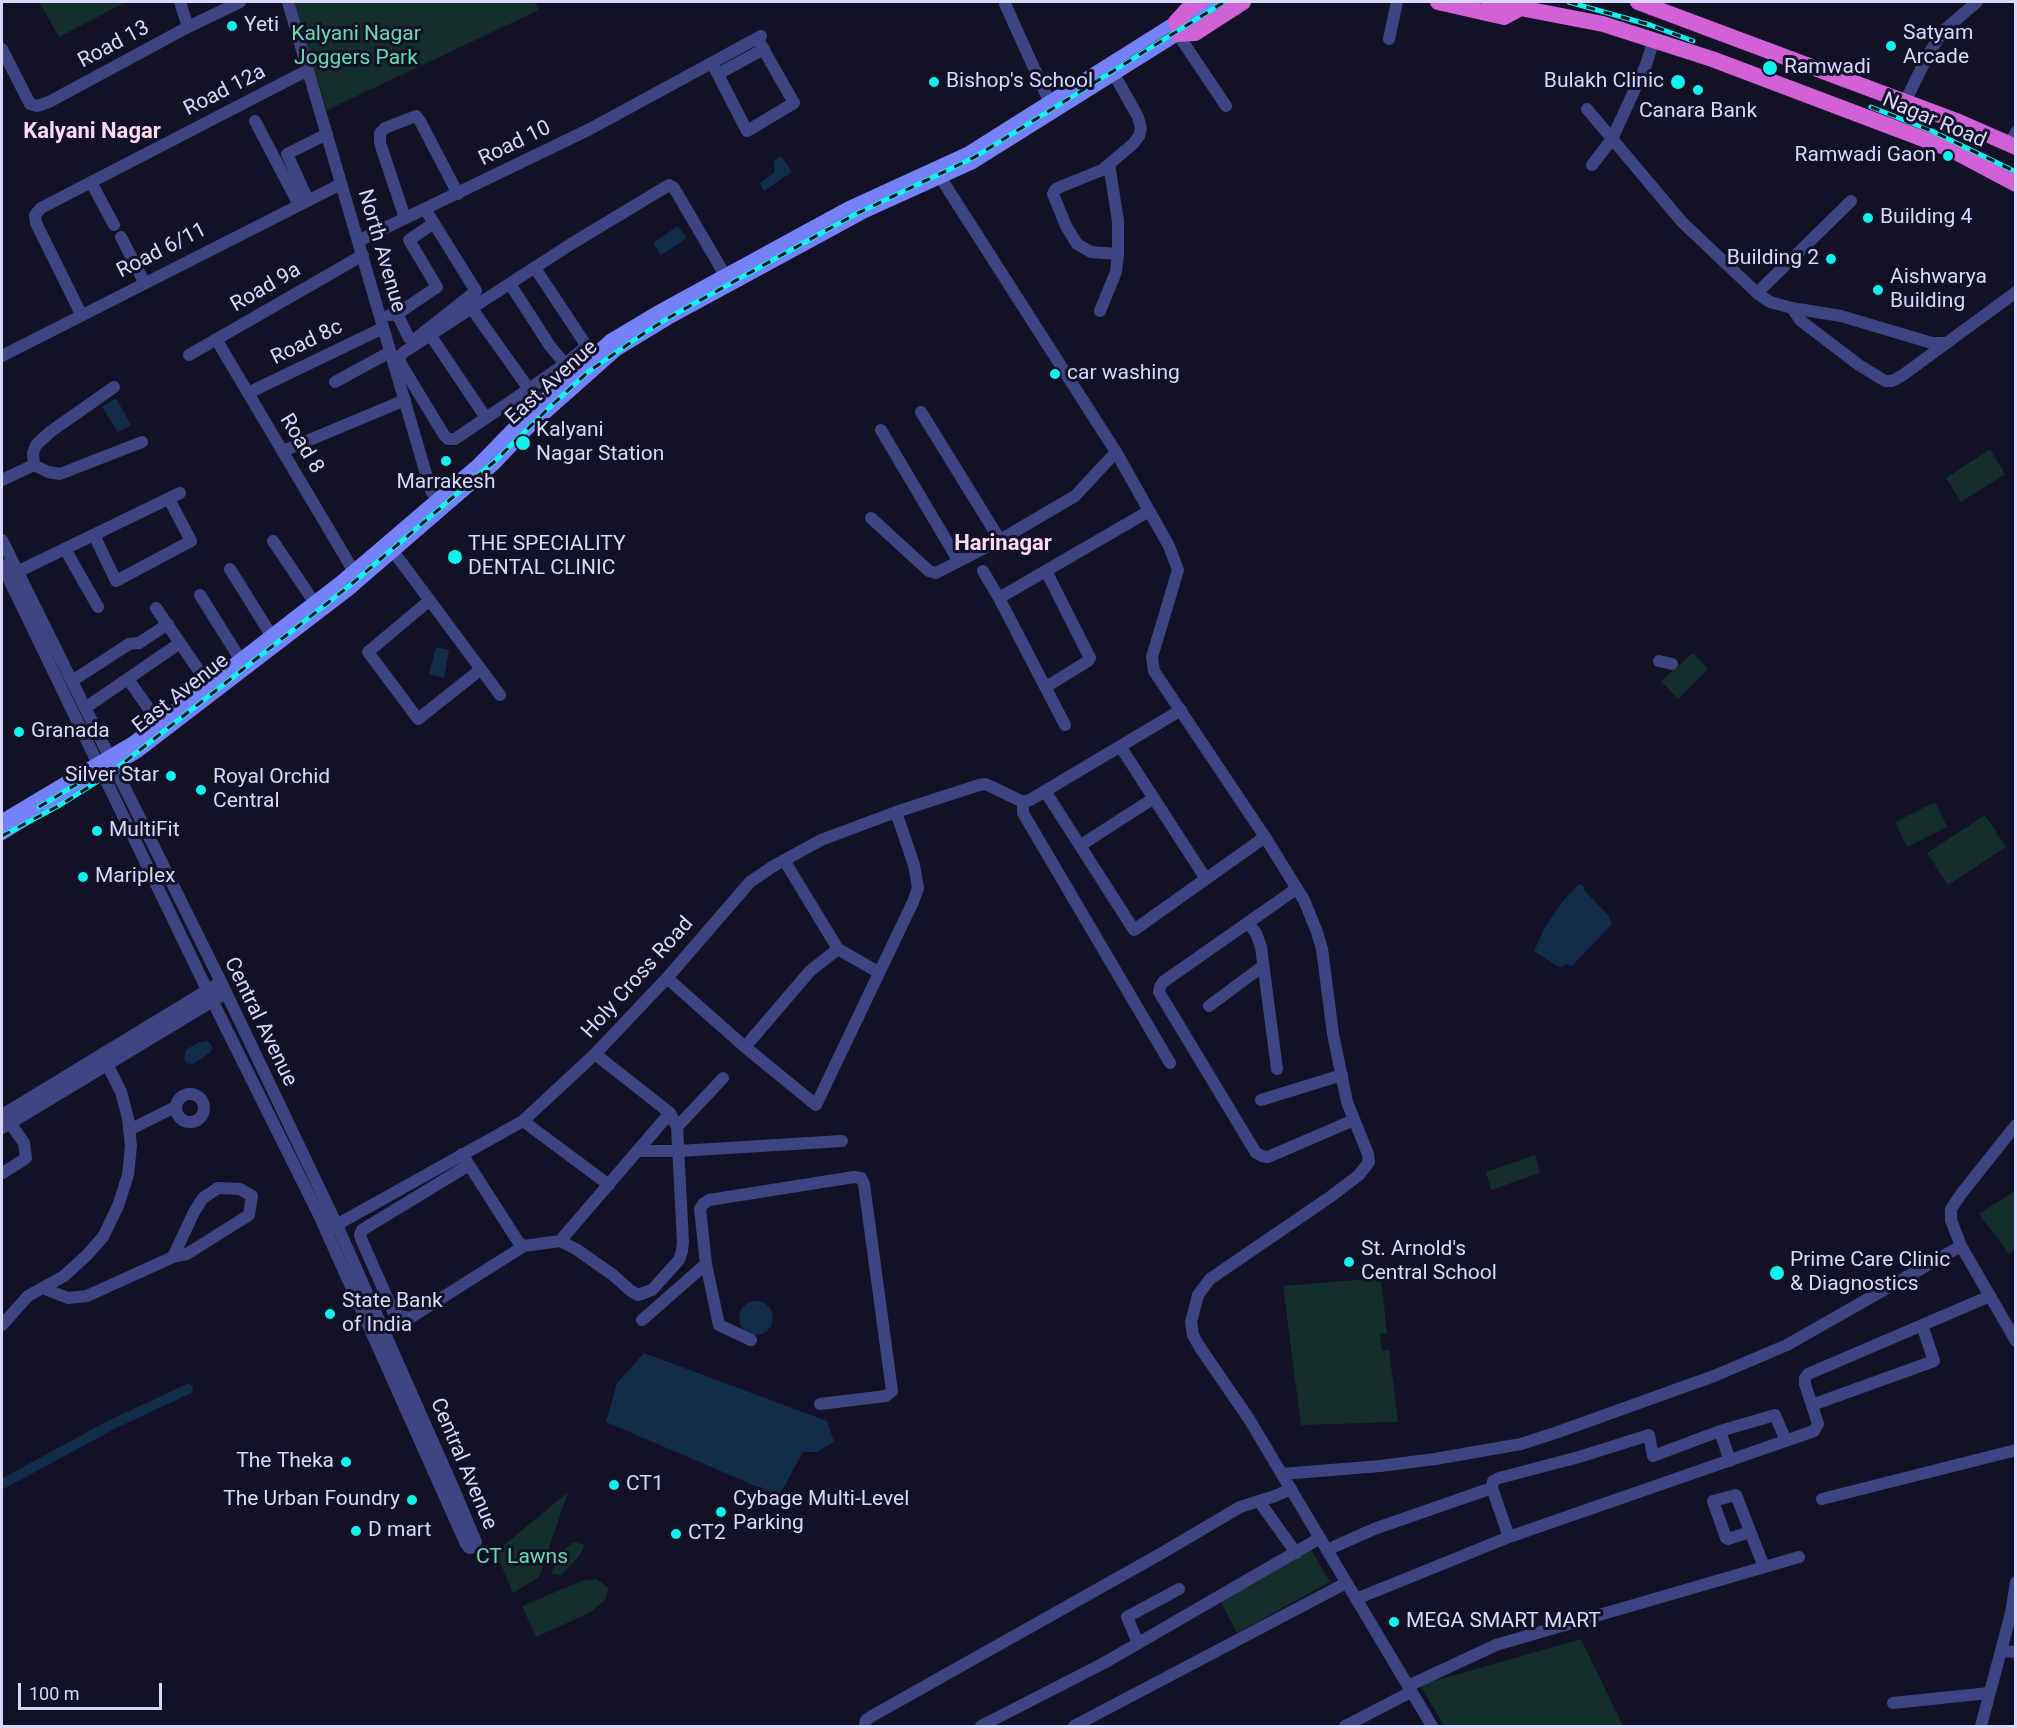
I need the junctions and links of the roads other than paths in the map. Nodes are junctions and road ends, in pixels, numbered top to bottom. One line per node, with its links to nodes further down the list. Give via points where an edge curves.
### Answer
1 (180, 2): 15 (street)
2 (240, 2): 15 (street, Road 13)
3 (288, 2): 22 (street, North Avenue)
4 (1199, 2): 16 (highway, via 1188,8)
5 (1212, 2): 16 (main road)
6 (1230, 2): 16 (main road)
7 (1243, 2): 16 (highway, via 1195,33)
8 (1397, 2): 17 (street)
9 (1438, 2): 14 (highway, via 1503,17)
10 (1488, 2): 14 (highway, Nagar Road)
11 (1640, 2): 25 (highway, Nagar Road)
12 (1977, 2): 25 (street, via 1942,32)
13 (1005, 4): 24 (street)
14 (1519, 9): 18 (highway, Nagar Road, via 1603,24)
15 (188, 27): 19 (street, Road 13, via 37,106 30,104)
16 (1175, 27): 20 (main road, East Avenue); 23 (main road, East Avenue); 26 (street)
17 (1389, 39)
18 (1654, 39): 30 (street); 37 (highway, Nagar Road, via 1940,145)
19 (2, 49)
20 (1108, 64): 23 (street); 24 (main road, East Avenue)
21 (715, 69): 21 (street, Road 10, via 761,41 794,103 747,131); 38 (street, Road 10, via 687,77)
22 (308, 70): 29 (street, North Avenue); 35 (street, Road 12a)
23 (1115, 75): 32 (street, via 1141,128 1133,144); 34 (main road, East Avenue, via 973,163)
24 (1049, 102): 34 (main road, East Avenue)
25 (1905, 102): 31 (highway, Nagar Road)
26 (1226, 106)
27 (1587, 110): 30 (street)
28 (255, 121): 40 (street)
29 (327, 134): 36 (street, North Avenue); 40 (street, via 287,154)
30 (1612, 139): 33 (street); 54 (street, via 1682,222)
31 (2014, 141)
32 (1109, 164): 47 (street, via 1118,221); 47 (street, via 1053,194 1077,244 1091,252)
33 (1592, 165)
34 (938, 174): 50 (main road, East Avenue, via 860,202); 73 (main road, East Avenue, via 637,336); 79 (street)
35 (91, 182): 44 (street); 58 (street, Road 12a, via 35,215)
36 (341, 184): 40 (street, Road 6/11); 46 (street, North Avenue)
37 (2016, 184)
38 (458, 194): 41 (street, Road 10); 42 (street, via 416,116 385,128 380,143)
39 (1851, 201): 54 (street)
40 (303, 203): 51 (street, Road 6/11)
41 (425, 209): 42 (street, Road 10); 43 (street)
42 (405, 218): 46 (street, Road 10)
43 (434, 223): 59 (street, via 409,240 437,286); 59 (street, via 476,291 414,340 409,338)
44 (114, 225)
45 (122, 237): 51 (street)
46 (358, 241): 48 (street, North Avenue)
47 (1118, 254): 57 (street, via 1116,272)
48 (363, 255): 60 (street, North Avenue); 62 (street, Road 9a)
49 (535, 268): 50 (street, via 669,185); 52 (street); 67 (street, via 586,345)
50 (725, 275): 73 (main road, East Avenue, via 610,340)
51 (144, 282): 58 (street, Road 6/11)
52 (510, 284): 56 (street); 67 (street)
53 (2016, 292): 63 (street)
54 (1757, 293): 55 (street, via 1770,302)
55 (1792, 308): 63 (street, via 1841,316 1932,343); 63 (street, via 1802,321 1885,381 1898,378)
56 (472, 309): 61 (street); 70 (street)
57 (1100, 311)
58 (81, 314): 66 (street, Road 6/11)
59 (397, 314): 60 (street, Road 8c)
60 (381, 322): 64 (street, North Avenue); 71 (street, Road 8c)
61 (431, 336): 75 (street); 75 (street, via 399,357 444,435 455,439)
62 (216, 339): 65 (street, Road 9a); 71 (street, Road 8)
63 (1945, 343)
64 (390, 352): 68 (street); 72 (street, North Avenue)
65 (189, 355)
66 (2, 356)
67 (565, 364): 70 (street)
68 (335, 382)
69 (114, 387): 80 (street, via 36,445)
70 (530, 389): 73 (street); 75 (street)
71 (248, 393): 78 (street, Road 8)
72 (405, 400): 78 (street); 82 (street, North Avenue, via 431,491)
73 (545, 406): 82 (main road, East Avenue, via 495,464)
74 (921, 412): 87 (street)
75 (486, 418)
76 (881, 429): 91 (street)
77 (142, 442): 80 (street, via 60,474)
78 (283, 451): 94 (street, Road 8)
79 (1116, 452): 83 (street); 87 (street, via 1075,496)
80 (34, 465): 81 (street)
81 (2, 480)
82 (441, 503): 90 (main road, East Avenue); 94 (main road, East Avenue)
83 (1149, 511): 96 (street); 117 (street, via 1178,570 1152,664)
84 (871, 518): 91 (street, via 932,573)
85 (94, 535): 85 (street, via 174,496 191,541 116,580); 89 (street)
86 (2, 540): 97 (street, Central Avenue)
87 (1000, 540): 91 (street)
88 (273, 541): 101 (street)
89 (65, 549): 97 (street); 102 (street)
90 (393, 550): 100 (street); 121 (main road, East Avenue, via 349,590 153,741)
91 (958, 560)
92 (2, 565): 122 (street, Central Avenue)
93 (230, 569): 105 (street)
94 (353, 570): 101 (main road, East Avenue)
95 (983, 571): 99 (street)
96 (1046, 571): 99 (street); 114 (street, via 1090,658)
97 (18, 572): 112 (street, Central Avenue)
98 (200, 595): 107 (street)
99 (999, 598): 114 (street)
100 (430, 600): 110 (street); 110 (street, via 368,652 418,719)
101 (314, 602): 105 (main road, East Avenue)
102 (98, 607)
103 (156, 608): 104 (street)
104 (168, 624): 106 (street); 112 (street)
105 (271, 635): 107 (main road, East Avenue)
106 (180, 643): 111 (street); 113 (street)
107 (240, 659): 113 (main road, East Avenue)
108 (1659, 661): 109 (street)
109 (1672, 664)
110 (480, 670): 115 (street)
111 (128, 679): 116 (street); 118 (street)
112 (72, 681): 116 (street, Central Avenue)
113 (208, 684): 118 (main road, East Avenue)
114 (1046, 687): 119 (street)
115 (500, 695)
116 (85, 708): 121 (street, Central Avenue)
117 (1182, 710): 120 (street); 129 (street)
118 (158, 722): 121 (main road, East Avenue)
119 (1065, 725)
120 (1120, 746): 123 (street); 124 (street)
121 (112, 762): 122 (main road, East Avenue); 139 (street, Central Avenue)
122 (100, 768): 127 (main road, East Avenue); 128 (main road, East Avenue); 140 (street, Central Avenue)
123 (1046, 791): 125 (street); 130 (street)
124 (1154, 798): 130 (street); 132 (street)
125 (1023, 802): 126 (street, Holy Cross Road, via 985,784); 145 (street, via 1023,813)
126 (896, 812): 131 (street, Holy Cross Road, via 821,840); 137 (street, via 918,888)
127 (2, 820)
128 (2, 834)
129 (1265, 837): 132 (street); 133 (street)
130 (1081, 845): 132 (street, via 1134,930)
131 (784, 860): 135 (street); 138 (street, Holy Cross Road, via 750,882)
132 (1206, 879)
133 (1296, 889): 134 (street); 147 (street, via 1322,949)
134 (1248, 923): 136 (street, via 1258,939); 153 (street, via 1163,982 1159,992 1162,999 1256,1153 1268,1157)
135 (838, 949): 137 (street); 142 (street, via 810,970)
136 (1263, 966): 141 (street); 146 (street)
137 (878, 972): 142 (street, via 816,1105)
138 (667, 978): 142 (street); 143 (street, Holy Cross Road)
139 (223, 988): 140 (street); 164 (street, Central Avenue)
140 (209, 995): 144 (street); 164 (street, Central Avenue)
141 (1209, 1006)
142 (745, 1047)
143 (595, 1054): 151 (street); 154 (street, Holy Cross Road)
144 (105, 1059): 152 (street); 157 (street, via 121,1092)
145 (1170, 1063)
146 (1277, 1069)
147 (1342, 1075): 149 (street); 153 (street)
148 (723, 1078): 156 (street)
149 (1260, 1100)
150 (175, 1107): 157 (street)
151 (670, 1113): 156 (street); 159 (street)
152 (4, 1120): 162 (street, via 24,1143 26,1158)
153 (1354, 1120): 184 (street, via 1368,1155 1366,1167 1330,1197 1210,1279 1193,1310 1192,1328 1199,1346)
154 (524, 1121): 161 (street, Holy Cross Road); 163 (street)
155 (2016, 1125): 167 (street, via 1951,1209)
156 (677, 1127): 160 (street)
157 (129, 1130): 170 (street, via 128,1174 103,1237 64,1276)
158 (842, 1140): 160 (street)
159 (637, 1151): 160 (street); 163 (street)
160 (679, 1151): 165 (street, via 682,1251 679,1260 652,1290 638,1295)
161 (465, 1159): 164 (street, Holy Cross Road); 166 (street); 166 (street, via 360,1234 393,1311 410,1318)
162 (3, 1173)
163 (609, 1185): 165 (street)
164 (332, 1228): 180 (street, Central Avenue)
165 (560, 1241): 166 (street)
166 (524, 1246)
167 (1961, 1246): 171 (street); 184 (street, via 1787,1345 1714,1376 1558,1432 1435,1460)
168 (173, 1257): 168 (street, via 187,1254 249,1215 252,1196 240,1189 218,1188 203,1198); 170 (street, via 87,1296 68,1298)
169 (706, 1264): 172 (street); 175 (street, via 719,1325); 177 (street, via 700,1209 709,1200 861,1178 892,1391 886,1396)
170 (42, 1288): 173 (street, via 28,1296)
171 (1990, 1296): 174 (street); 176 (street)
172 (642, 1320)
173 (2, 1324)
174 (1922, 1325): 178 (street, via 1808,1374 1805,1384); 178 (street, via 1934,1361)
175 (751, 1340)
176 (2016, 1341)
177 (820, 1404)
178 (1812, 1405): 181 (street, via 1817,1428)
179 (1720, 1431): 181 (street, via 1774,1415); 183 (street); 185 (street, via 1653,1456 1649,1435 1499,1478 1493,1481)
180 (426, 1439): 180 (street, Central Avenue, via 476,1542 474,1547 466,1544)
181 (1786, 1441): 183 (street)
182 (2016, 1450): 187 (street)
183 (1730, 1461): 190 (street)
184 (1282, 1474): 186 (street)
185 (1492, 1488): 190 (street); 192 (street, via 1374,1529)
186 (1291, 1489): 188 (street); 191 (street)
187 (1822, 1499)
188 (1259, 1502): 193 (street); 206 (street, via 1240,1508 872,1716)
189 (1750, 1532): 195 (street)
190 (1509, 1537): 199 (street)
191 (1320, 1538): 192 (street); 193 (street)
192 (1327, 1551): 197 (street)
193 (1296, 1553): 200 (street)
194 (1798, 1557): 195 (street)
195 (1764, 1567): 203 (street, via 1496,1645)
196 (2016, 1582): 201 (street)
197 (1347, 1583): 199 (street); 208 (street)
198 (1179, 1589): 200 (street, via 1127,1617)
199 (1356, 1599): 203 (street)
200 (1138, 1643): 207 (street)
201 (2001, 1651): 202 (street); 204 (street)
202 (2016, 1652)
203 (1409, 1689): 209 (street); 210 (street)
204 (1989, 1694): 205 (street); 211 (street)
205 (1893, 1703)
206 (865, 1726)
207 (981, 1726)
208 (1074, 1726)
209 (1345, 1726)
210 (1432, 1726)
211 (1981, 1726)

